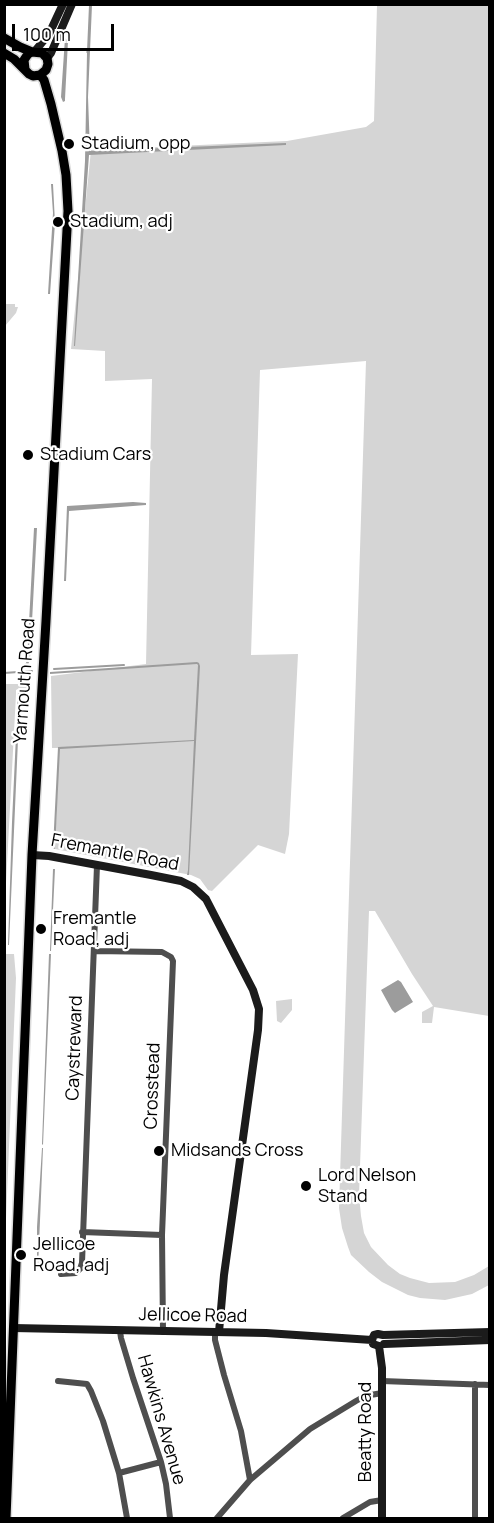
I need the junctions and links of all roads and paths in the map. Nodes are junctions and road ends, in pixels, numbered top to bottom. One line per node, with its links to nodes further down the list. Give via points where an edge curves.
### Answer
1 (63, 4): 4 (street, via 49,34)
2 (72, 4): 6 (street)
3 (4, 38): 4 (main road)
4 (33, 52): 6 (main road); 7 (main road, via 24,60)
5 (4, 53): 7 (main road)
6 (47, 58): 8 (main road, via 48,68)
7 (25, 69): 8 (main road, via 33,76)
8 (40, 75): 9 (main road, Yarmouth Road, via 62,151 68,211)
9 (32, 855): 10 (street, Fremantle Road); 15 (main road, Yarmouth Road)
10 (97, 865): 11 (street, Caystreward); 18 (street, Fremantle Road, via 181,881 201,893 259,1008)
11 (94, 951): 12 (street, Caystreward); 13 (street, Crosstead, via 162,952 173,961)
12 (82, 1232): 13 (street); 14 (street, Caystreward, via 81,1269 72,1275)
13 (162, 1235): 17 (street, Crosstead)
14 (61, 1274)
15 (13, 1328): 16 (street, Jellicoe Road); 31 (main road, Yarmouth Road)
16 (120, 1331): 17 (street, Jellicoe Road); 27 (street, Hawkins Avenue)
17 (163, 1332): 18 (street, Jellicoe Road)
18 (217, 1332): 21 (street, Jellicoe Road); 29 (street, via 219,1358 241,1431)
19 (489, 1332): 21 (street, Jellicoe Road)
20 (489, 1340): 21 (street, Jellicoe Road)
21 (379, 1341): 23 (street, Beatty Road)
22 (58, 1381): 28 (street, via 87,1384)
23 (382, 1381): 24 (street); 26 (street, Beatty Road)
24 (475, 1384): 25 (street); 37 (street)
25 (489, 1385)
26 (382, 1393): 29 (street, via 365,1396 310,1429); 30 (street, Beatty Road)
27 (161, 1462): 28 (street); 33 (street, Hawkins Avenue)
28 (119, 1473): 32 (street)
29 (250, 1480): 34 (street)
30 (382, 1500): 35 (street, via 370,1502); 36 (street, Beatty Road)
31 (6, 1518)
32 (127, 1518)
33 (170, 1518)
34 (217, 1518)
35 (343, 1518)
36 (382, 1518)
37 (475, 1518)

